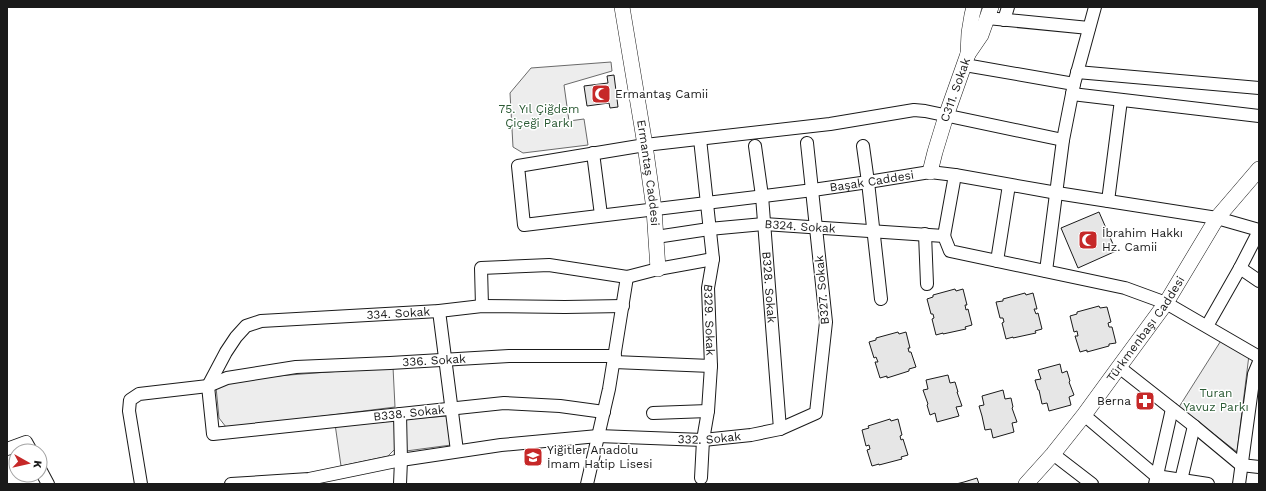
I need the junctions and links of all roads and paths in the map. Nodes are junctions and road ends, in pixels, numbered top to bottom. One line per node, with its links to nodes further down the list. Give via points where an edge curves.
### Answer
1 (622, 7): 18 (main road, Ermantaş Caddesi)
2 (974, 7): 8 (main road, C311. Sokak)
3 (1008, 7): 6 (street)
4 (1095, 7): 7 (street)
5 (989, 13): 6 (street); 8 (main road, via 981,35)
6 (1004, 20): 7 (street)
7 (1089, 28): 9 (street)
8 (967, 59): 11 (street); 13 (main road, C311. Sokak)
9 (1077, 72): 10 (street); 11 (street)
10 (1259, 88)
11 (1073, 89): 12 (street); 16 (street)
12 (1121, 100): 14 (street); 30 (street)
13 (946, 116): 15 (street, via 925,110 914,110 830,124); 16 (street); 23 (main road, C311. Sokak)
14 (1259, 116)
15 (700, 138): 18 (street); 31 (street, B329. Sokak)
16 (1063, 140): 28 (street)
17 (807, 143): 27 (street, B327. Sokak)
18 (645, 145): 21 (street); 32 (main road, Ermantaş Caddesi)
19 (755, 146): 29 (street, B328. Sokak)
20 (863, 146): 25 (street)
21 (593, 153): 33 (street); 33 (street, Başak Caddesi, via 518,166 524,225)
22 (1259, 169): 34 (main road, Türkmenbaşı Caddesi)
23 (930, 172): 24 (street, Başak Caddesi); 25 (street, Başak Caddesi)
24 (955, 175): 26 (street, Başak Caddesi); 41 (street)
25 (868, 182): 27 (street, Başak Caddesi); 39 (street)
26 (1009, 184): 28 (street, Başak Caddesi); 44 (street)
27 (813, 190): 29 (street, Başak Caddesi); 36 (street, B327. Sokak)
28 (1057, 193): 30 (street, Başak Caddesi); 47 (street)
29 (762, 196): 31 (street, Başak Caddesi); 35 (street, B328. Sokak)
30 (1108, 201): 34 (street, Başak Caddesi)
31 (708, 202): 32 (street, Başak Caddesi); 37 (street, B329. Sokak)
32 (654, 209): 33 (street, Başak Caddesi); 42 (main road, Ermantaş Caddesi)
33 (601, 215)
34 (1218, 218): 38 (street, Başak Caddesi); 52 (main road, Türkmenbaşı Caddesi)
35 (764, 224): 36 (street, B324. Sokak); 37 (street, B324. Sokak); 74 (street, B328. Sokak)
36 (816, 228): 39 (street, B324. Sokak); 70 (street, B327. Sokak, via 826,322)
37 (710, 229): 42 (street, B324. Sokak); 43 (street, B329. Sokak)
38 (1259, 230): 45 (street)
39 (874, 232): 40 (street, B324. Sokak); 51 (street)
40 (925, 234): 41 (street, B324. Sokak); 50 (street)
41 (944, 236): 44 (street, via 950,251)
42 (656, 237): 46 (main road, Ermantaş Caddesi)
43 (713, 258): 46 (street); 61 (street, B329. Sokak, via 708,288)
44 (997, 261): 47 (street)
45 (1240, 268): 49 (street); 56 (street)
46 (658, 269): 48 (street)
47 (1046, 271): 52 (street, via 1125,288)
48 (627, 277): 53 (street, via 549,265 481,268); 54 (street)
49 (1259, 281)
50 (927, 284)
51 (881, 299)
52 (1166, 303): 56 (street); 62 (main road, Türkmenbaşı Caddesi)
53 (482, 306): 54 (street, 334. Sokak); 55 (street, 334. Sokak)
54 (623, 306): 58 (street)
55 (439, 311): 59 (street); 63 (street, 334. Sokak, via 254,323 246,326 236,337)
56 (1207, 326): 57 (street)
57 (1259, 357)
58 (615, 359): 59 (street, 336. Sokak, via 509,356); 61 (street, 336. Sokak); 67 (street)
59 (446, 360): 63 (street, 336. Sokak, via 296,367 227,378); 64 (street)
60 (1259, 362): 68 (street, via 1254,374)
61 (711, 366): 66 (street, B329. Sokak)
62 (1119, 367): 65 (street); 72 (main road, Türkmenbaşı Caddesi)
63 (208, 386): 71 (street, B338. Sokak, via 213,434); 85 (street, 336. Sokak, via 139,394 130,400 128,411)
64 (452, 408): 67 (street, B338. Sokak, via 504,403 560,406); 71 (street, B338. Sokak); 77 (street)
65 (1172, 409): 73 (street); 83 (street)
66 (708, 411): 69 (street); 76 (street, B329. Sokak)
67 (604, 412): 75 (street)
68 (1254, 412): 80 (street)
69 (653, 413)
70 (816, 413): 74 (street, 332. Sokak)
71 (400, 414): 79 (street)
72 (1084, 415): 78 (main road, Türkmenbaşı Caddesi); 83 (street)
73 (1194, 426): 80 (street); 84 (street)
74 (780, 428): 76 (street, 332. Sokak, via 751,435)
75 (598, 436): 76 (street, 332. Sokak); 77 (street, 332. Sokak); 88 (street)
76 (703, 440): 82 (street, B329. Sokak)
77 (457, 451): 79 (street, 332. Sokak)
78 (1053, 454): 89 (main road, Türkmenbaşı Caddesi); 90 (street)
79 (401, 460): 86 (street, 332. Sokak, via 309,479); 87 (street)
80 (1242, 465): 81 (street); 92 (street)
81 (1259, 468)
82 (701, 478)
83 (1156, 480): 84 (street)
84 (1181, 480): 91 (street)
85 (141, 484)
86 (231, 484)
87 (400, 484)
88 (587, 484)
89 (1026, 484)
90 (1092, 484)
91 (1208, 484)
92 (1239, 484)

